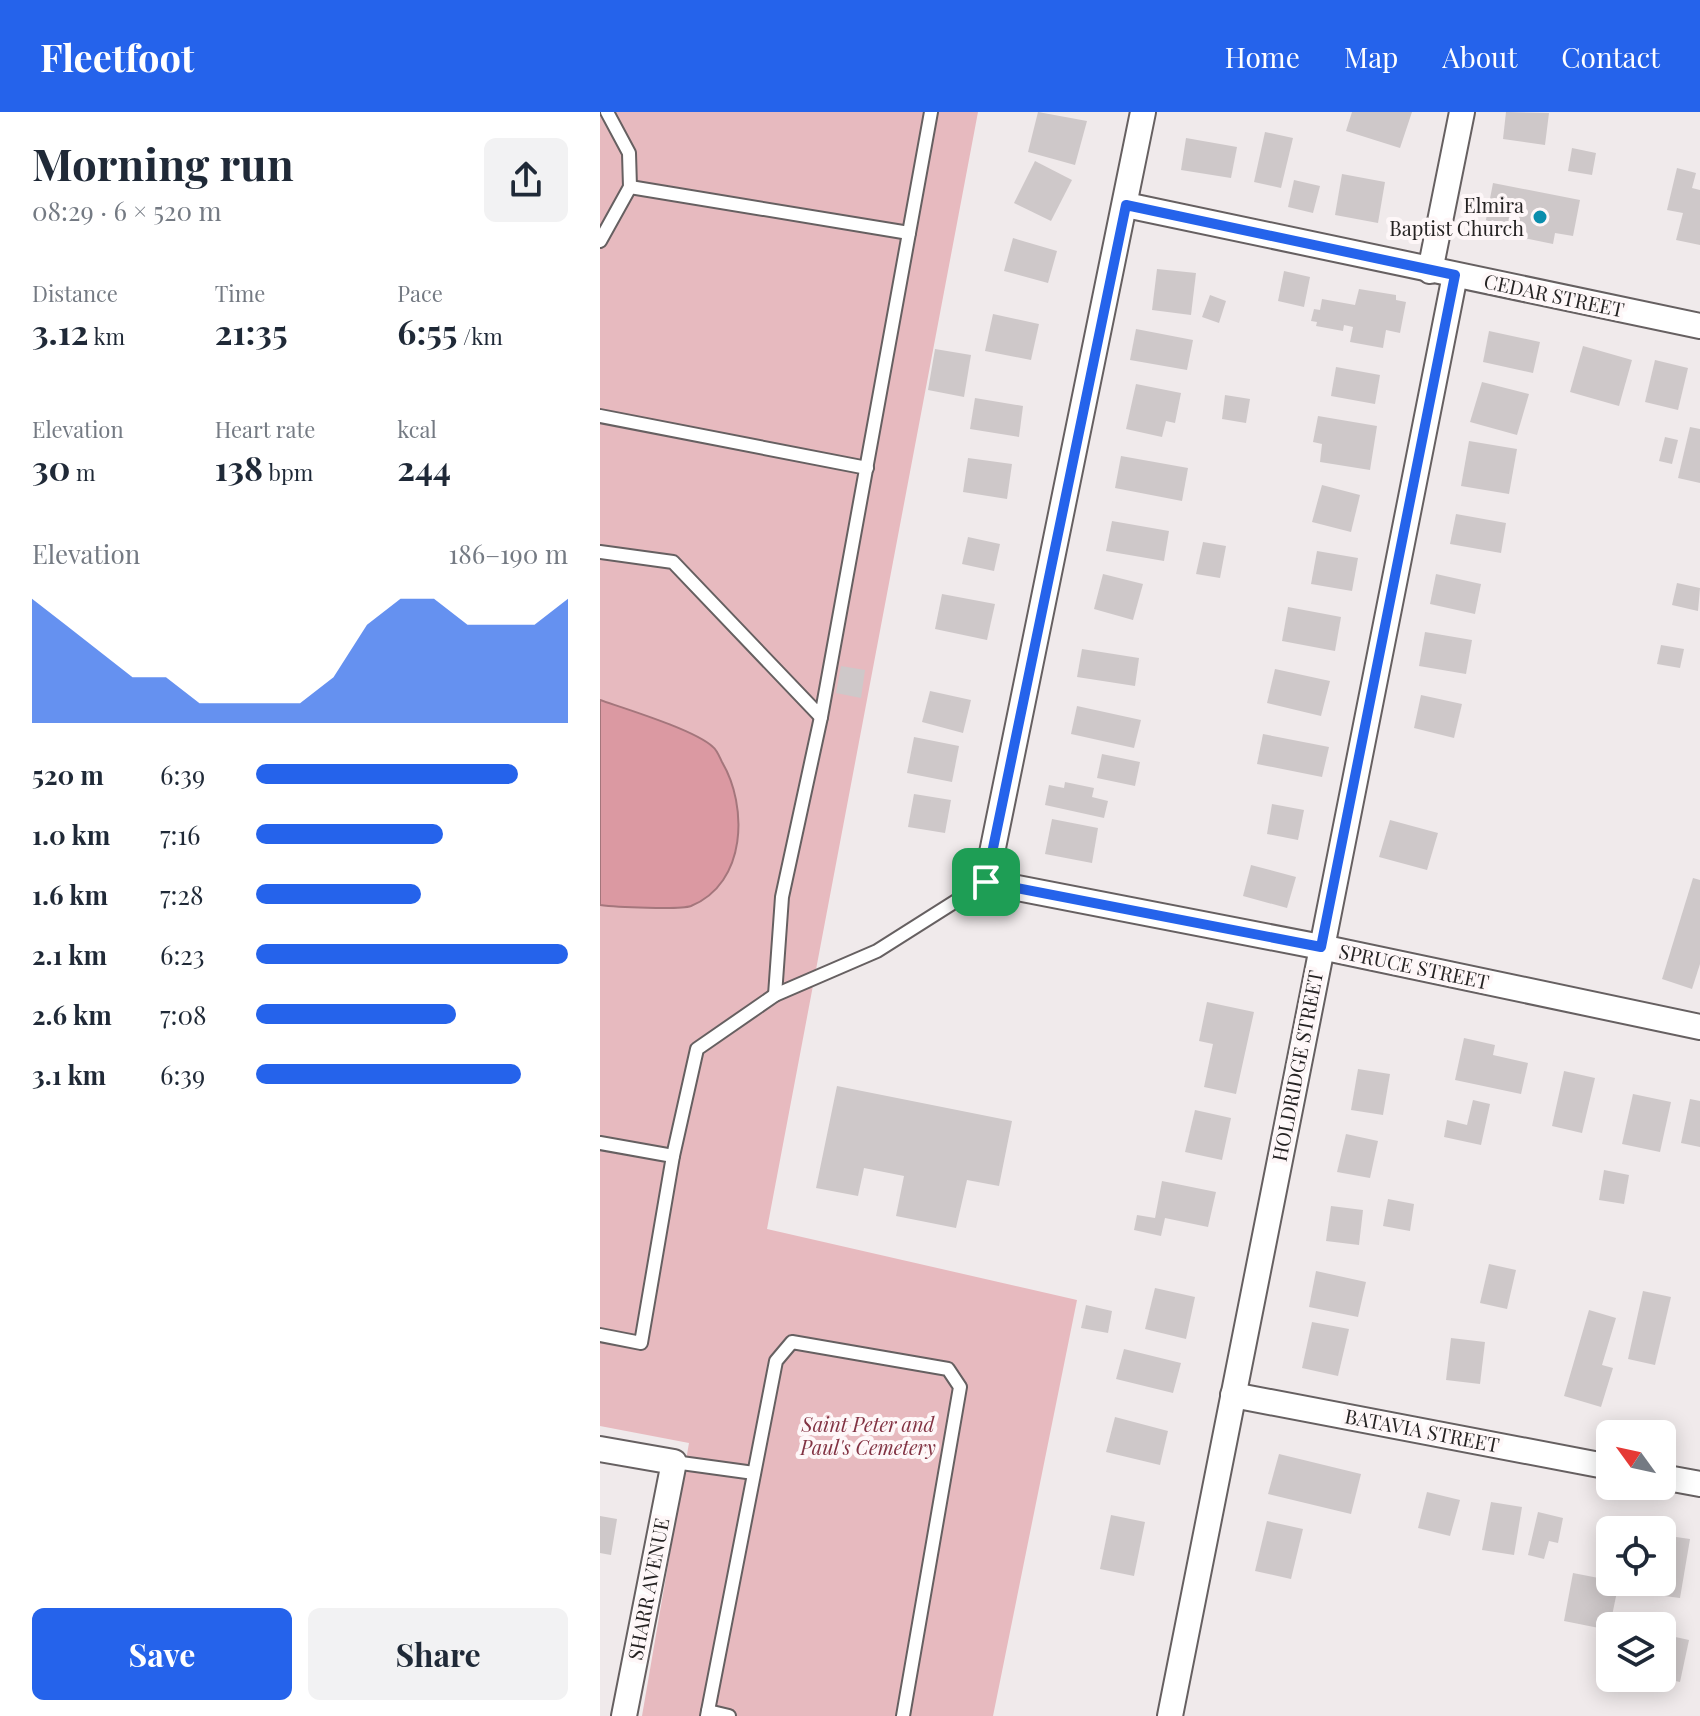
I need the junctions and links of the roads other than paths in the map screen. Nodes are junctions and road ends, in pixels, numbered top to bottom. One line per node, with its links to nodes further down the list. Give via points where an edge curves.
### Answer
1 (607, 112): 5 (lane, via 629,153)
2 (931, 112): 7 (lane)
3 (1143, 112): 6 (street)
4 (1462, 112): 9 (street)
5 (630, 187): 7 (lane); 8 (lane)
6 (1126, 205): 9 (street, CEDAR STREET); 16 (street)
7 (909, 233): 13 (lane)
8 (600, 241)
9 (1430, 271): 10 (street, CEDAR STREET)
10 (1455, 275): 11 (street, CEDAR STREET); 17 (street, HOLDRIDGE STREET)
11 (1700, 326)
12 (600, 416): 13 (lane)
13 (867, 468): 15 (lane)
14 (600, 552): 15 (lane, via 673,562)
15 (821, 717): 18 (lane, via 782,897)
16 (986, 882): 17 (street, SPRUCE STREET); 18 (lane, via 877,951)
17 (1321, 947): 19 (street, SPRUCE STREET); 23 (street, HOLDRIDGE STREET)
18 (775, 995): 21 (lane, via 697,1049)
19 (1700, 1027)
20 (600, 1143): 21 (lane)
21 (673, 1156): 22 (lane, via 641,1343)
22 (600, 1335)
23 (1233, 1395): 26 (street, BATAVIA STREET); 34 (street, HOLDRIDGE STREET)
24 (600, 1449): 25 (street)
25 (674, 1462): 27 (lane); 31 (street, SHARR AVENUE)
26 (1596, 1464)
27 (754, 1473): 30 (lane); 33 (lane, via 776,1361 792,1342 948,1369 960,1387)
28 (1676, 1480): 29 (street)
29 (1700, 1484)
30 (708, 1714): 32 (lane)
31 (624, 1716)
32 (729, 1716)
33 (903, 1716)
34 (1170, 1716)

